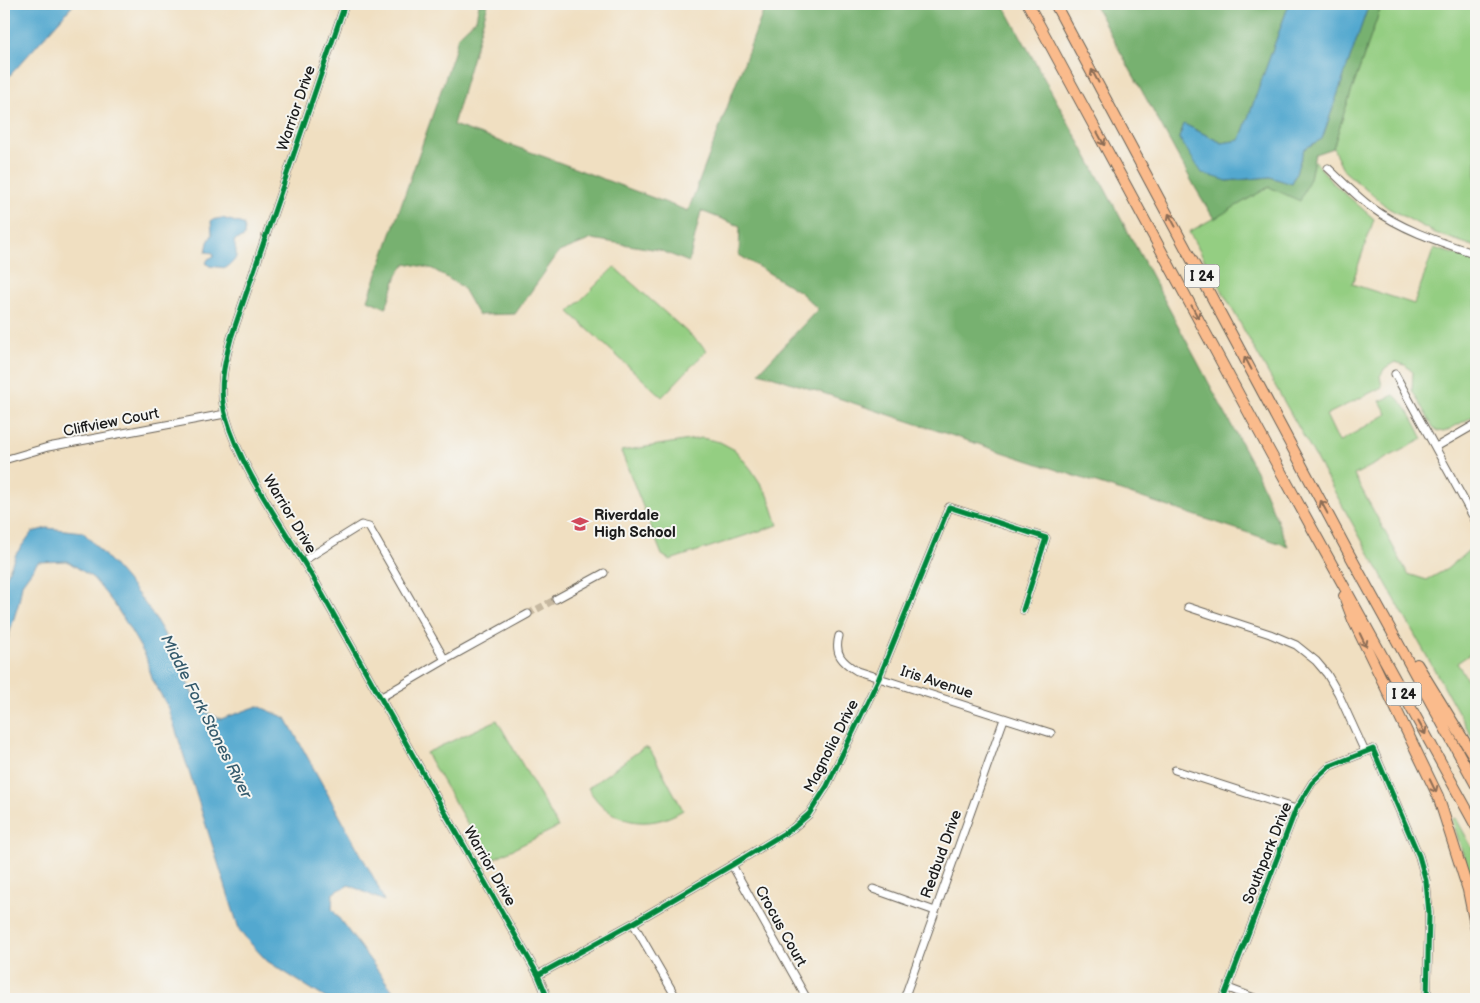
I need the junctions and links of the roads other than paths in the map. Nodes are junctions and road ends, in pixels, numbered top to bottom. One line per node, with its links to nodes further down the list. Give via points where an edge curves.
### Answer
1 (345, 4): 7 (street, Warrior Drive, via 231,338 222,390)
2 (1028, 4): 14 (highway, I 24, one-way to 14)
3 (1056, 4): 12 (highway, I 24, one-way to 3)
4 (1328, 168): 5 (street, via 1370,207 1407,228)
5 (1476, 254)
6 (1395, 374): 9 (street)
7 (225, 414): 10 (street, Cliffview Court, via 48,448); 13 (street, Warrior Drive, via 233,439)
8 (1476, 424): 9 (street)
9 (1436, 447): 11 (street)
10 (4, 460)
11 (1476, 522)
12 (1347, 550): 27 (highway); 29 (highway, I 24)
13 (303, 561): 21 (street, via 362,525 369,527); 23 (street, Warrior Drive)
14 (1331, 562): 31 (highway, I 24, one-way to 31); 36 (highway, one-way to 36, via 1353,620 1438,796 1468,890)
15 (604, 573): 16 (street)
16 (556, 599)
17 (1188, 608): 26 (street, via 1270,634 1296,645 1310,656 1327,674)
18 (1023, 610): 22 (street, Magnolia Drive, via 1046,538 949,507)
19 (528, 614): 21 (street)
20 (839, 636): 22 (street, Iris Avenue, via 837,648 844,663)
21 (445, 660): 23 (street)
22 (879, 678): 24 (street, Iris Avenue); 32 (street, Magnolia Drive, via 827,786 809,814 793,828)
23 (380, 698): 37 (street, Warrior Drive)
24 (1004, 719): 25 (street, Iris Avenue); 34 (street, Redbud Drive)
25 (1051, 733)
26 (1365, 752): 30 (street, Southpark Drive, via 1330,766 1312,782); 45 (street, Southpark Drive, via 1373,748 1420,856 1429,912)
27 (1476, 760)
28 (1175, 770): 30 (street)
29 (1476, 785)
30 (1296, 809): 38 (street, Southpark Drive)
31 (1476, 826)
32 (732, 866): 35 (street, Magnolia Drive); 41 (street, Crocus Court)
33 (873, 889): 34 (street)
34 (936, 911): 42 (street, Redbud Drive)
35 (633, 923): 37 (street, Magnolia Drive); 40 (street)
36 (1476, 930)
37 (538, 975): 39 (street, Warrior Drive)
38 (1228, 988): 43 (street, Southpark Drive); 44 (street)
39 (548, 999)
40 (677, 999)
41 (807, 999)
42 (904, 999)
43 (1223, 999)
44 (1257, 999)
45 (1427, 999)

